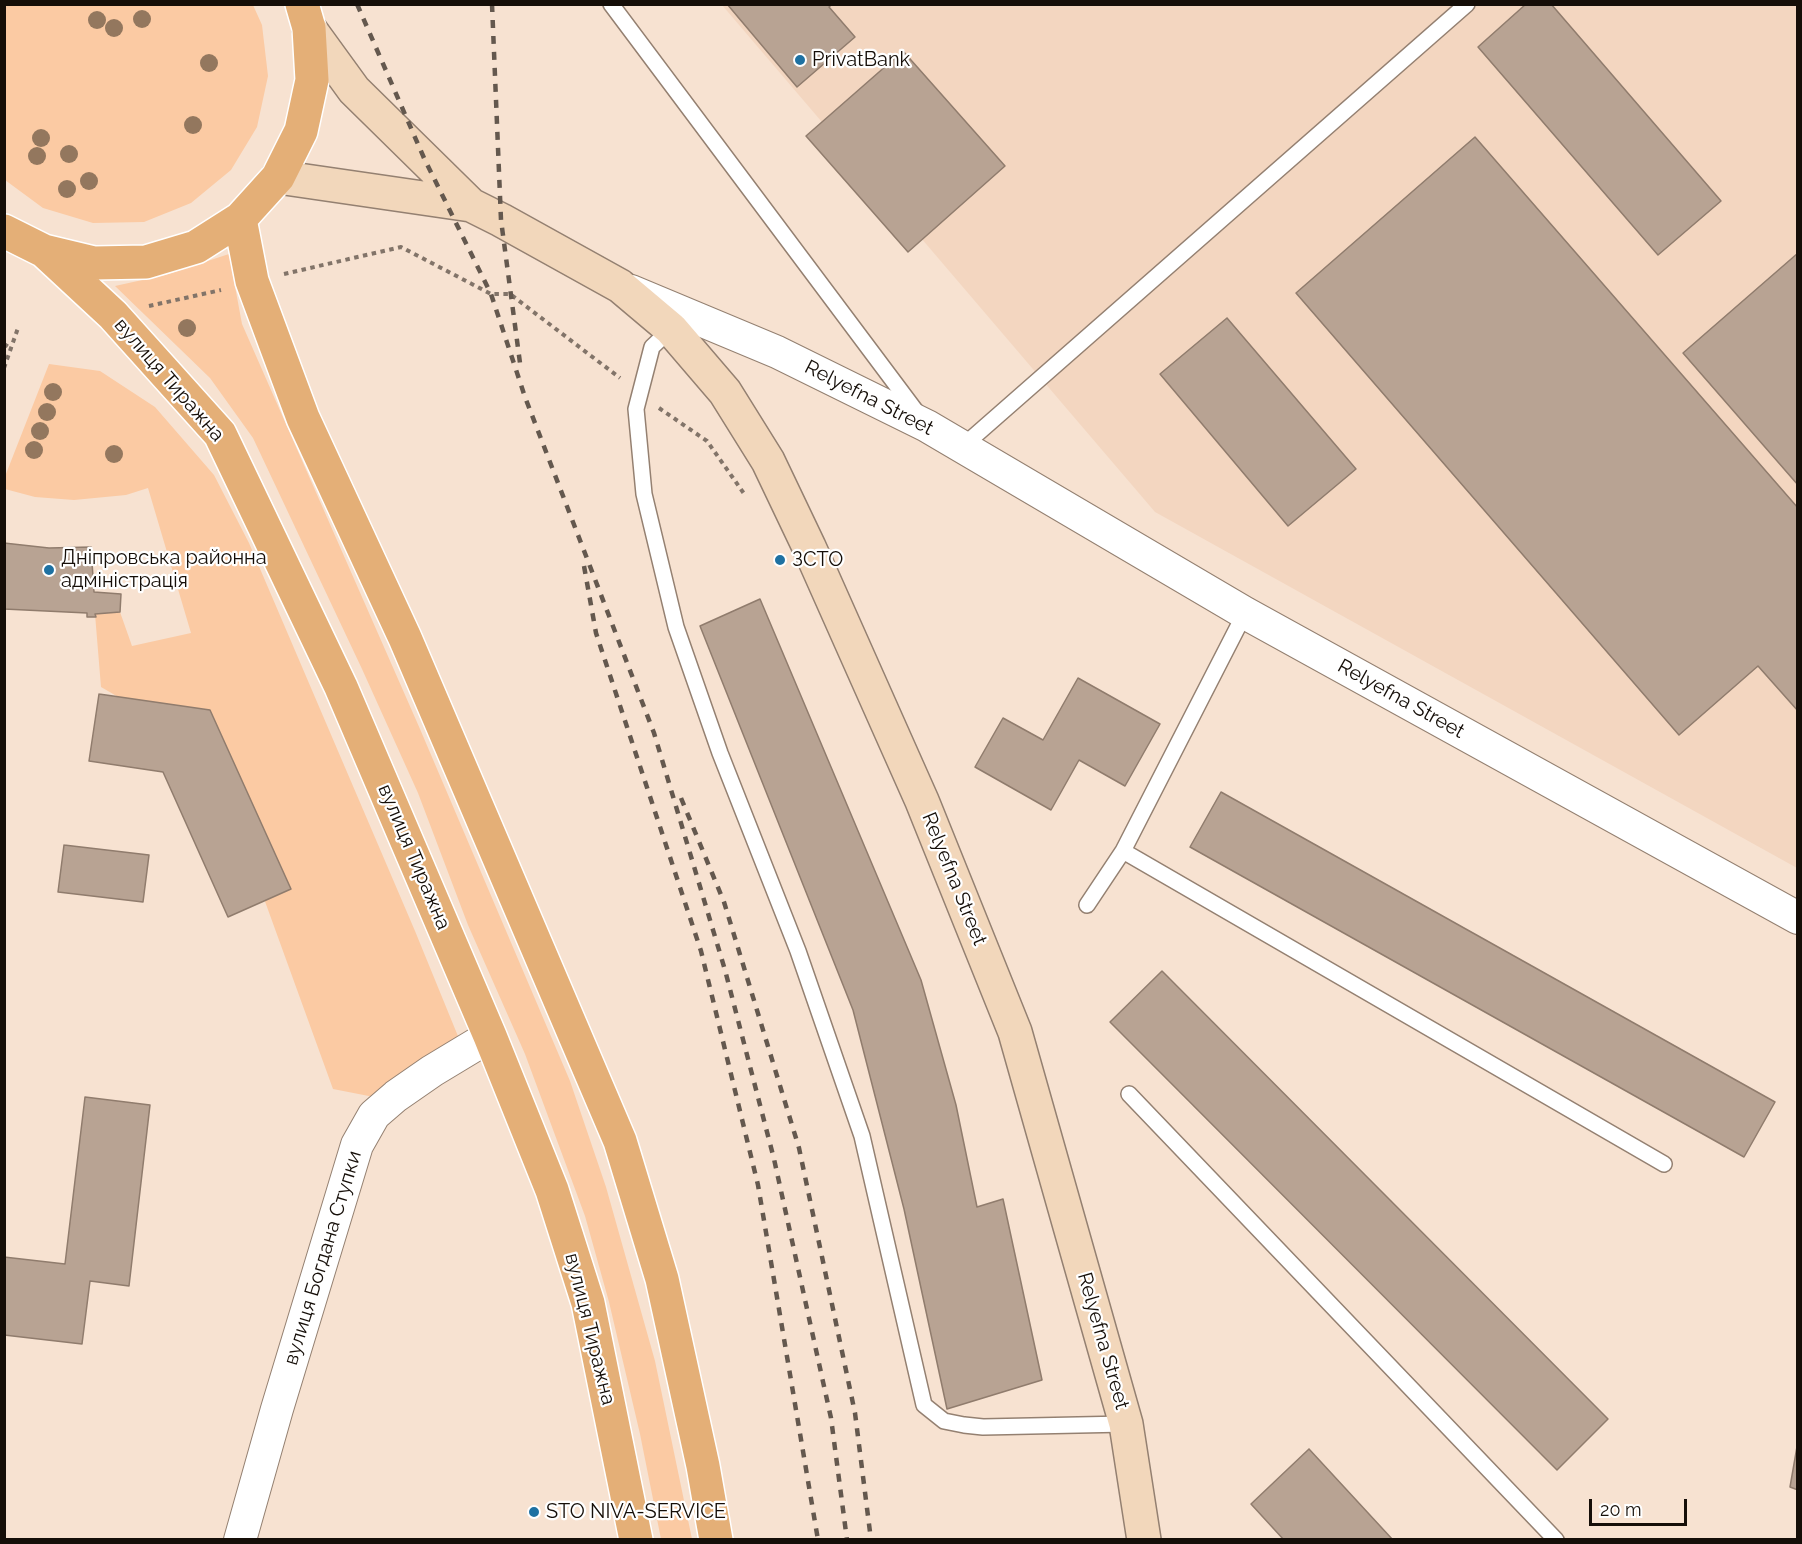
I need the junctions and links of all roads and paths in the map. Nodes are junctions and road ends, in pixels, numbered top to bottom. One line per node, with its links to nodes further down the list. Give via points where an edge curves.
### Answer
1 (611, 4): 19 (lane)
2 (1467, 4): 20 (lane)
3 (306, 16): 4 (main road, via 312,80 301,131); 5 (street, via 354,90)
4 (278, 177): 5 (street); 6 (main road)
5 (471, 206): 10 (street, Relyefna Street)
6 (240, 219): 8 (main road, via 196,247 146,261 94,263); 32 (main road, via 252,281 303,418 405,638 620,1141 662,1278)
7 (4, 231): 8 (main road)
8 (44, 251): 26 (main road, вулиця Тиражна, via 113,315 220,434 341,687)
9 (278, 276): 18 (path, via 401,247 491,294 510,294)
10 (620, 286): 14 (street, Relyefna Street); 19 (street, Relyefna Street, via 777,352)
11 (225, 290): 12 (path)
12 (146, 306)
13 (18, 328): 16 (path)
14 (671, 329): 18 (lane, via 652,347); 29 (street, Relyefna Street, via 725,392 768,461 922,801 1015,1032)
15 (4, 344): 16 (path)
16 (12, 349): 17 (path)
17 (4, 368)
18 (640, 394): 21 (path, via 707,441); 29 (lane, via 636,409 644,494 676,627 720,753 798,951 861,1136 924,1405 944,1421 964,1425)
19 (927, 426): 20 (street, Relyefna Street)
20 (962, 447): 22 (street, Relyefna Street)
21 (746, 496)
22 (1245, 613): 23 (lane); 25 (street, Relyefna Street)
23 (1123, 851): 24 (lane); 28 (lane)
24 (1087, 905)
25 (1797, 918)
26 (490, 1036): 30 (street, вулиця Богдана Ступки, via 432,1071 374,1114 357,1145); 31 (main road, вулиця Тиражна, via 552,1190 588,1303)
27 (1129, 1094): 34 (lane)
28 (1664, 1164)
29 (1126, 1424): 33 (street, Relyefna Street)
30 (240, 1539)
31 (636, 1539)
32 (716, 1539)
33 (1144, 1539)
34 (1556, 1539)

